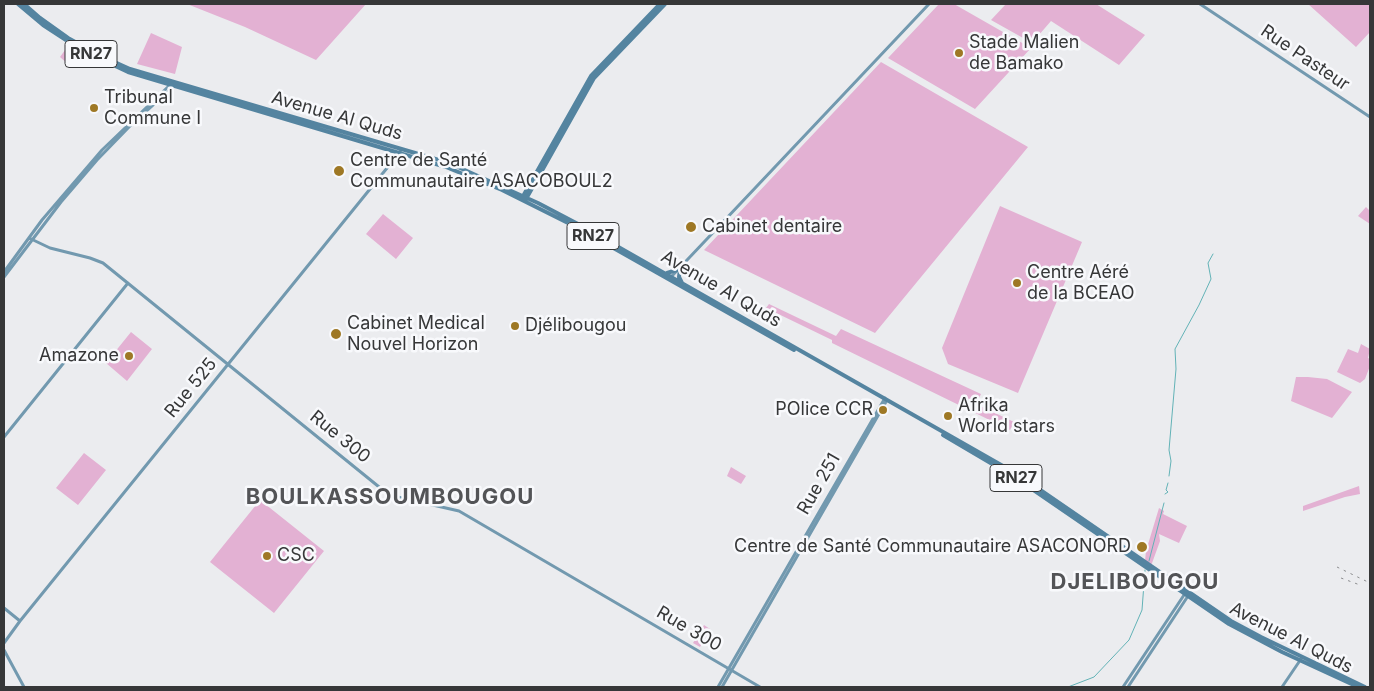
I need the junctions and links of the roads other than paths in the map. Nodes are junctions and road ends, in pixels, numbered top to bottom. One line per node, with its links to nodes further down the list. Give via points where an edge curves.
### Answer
1 (18, 4): 7 (main road, Avenue Al Quds / RN27, via 50,30 92,55 128,72)
2 (24, 4): 7 (main road, Avenue Al Quds / RN27, via 52,27 99,56)
3 (660, 4): 10 (main road, via 591,76)
4 (665, 4): 10 (main road, via 594,78)
5 (929, 4): 12 (street)
6 (1200, 4): 8 (street, Rue Pasteur)
7 (173, 84): 9 (main road, Avenue Al Quds / RN27); 11 (street, via 102,150 58,200)
8 (1370, 117)
9 (400, 150): 10 (main road, Avenue Al Quds / RN27); 19 (street, Rue 525)
10 (524, 199): 14 (main road, Avenue Al Quds / RN27, via 578,224); 16 (main road, Avenue Al Quds / RN27)
11 (30, 239): 13 (street); 15 (street); 17 (street, Rue 300, via 50,248 97,260)
12 (680, 269): 14 (main road); 16 (street); 18 (main road)
13 (4, 272)
14 (665, 273): 16 (main road, Avenue Al Quds / RN27)
15 (4, 277)
16 (670, 278): 18 (main road, Avenue Al Quds / RN27); 20 (main road, Avenue Al Quds / RN27)
17 (128, 283): 19 (street, Rue 300); 21 (street)
18 (682, 283): 20 (main road, Avenue Al Quds / RN27)
19 (228, 364): 24 (street, Rue 525); 28 (street, Rue 300, via 389,495 460,512)
20 (886, 400): 22 (main road, Avenue Al Quds / RN27, via 1017,474); 28 (street, Rue 251)
21 (4, 437)
22 (1187, 594): 27 (main road, Avenue Al Quds / RN27, via 1244,629); 33 (street); 34 (street)
23 (4, 608): 24 (street)
24 (20, 621): 25 (street, Rue 525)
25 (4, 643)
26 (4, 650): 29 (street)
27 (1301, 658): 35 (street); 36 (main road, Avenue Al Quds / RN27); 37 (main road, Avenue Al Quds / RN27)
28 (731, 669): 30 (street, Rue 251); 31 (street, Rue 251); 32 (street, Rue 300)
29 (24, 687)
30 (718, 687)
31 (722, 687)
32 (760, 687)
33 (1124, 687)
34 (1128, 687)
35 (1282, 687)
36 (1358, 687)
37 (1365, 687)

